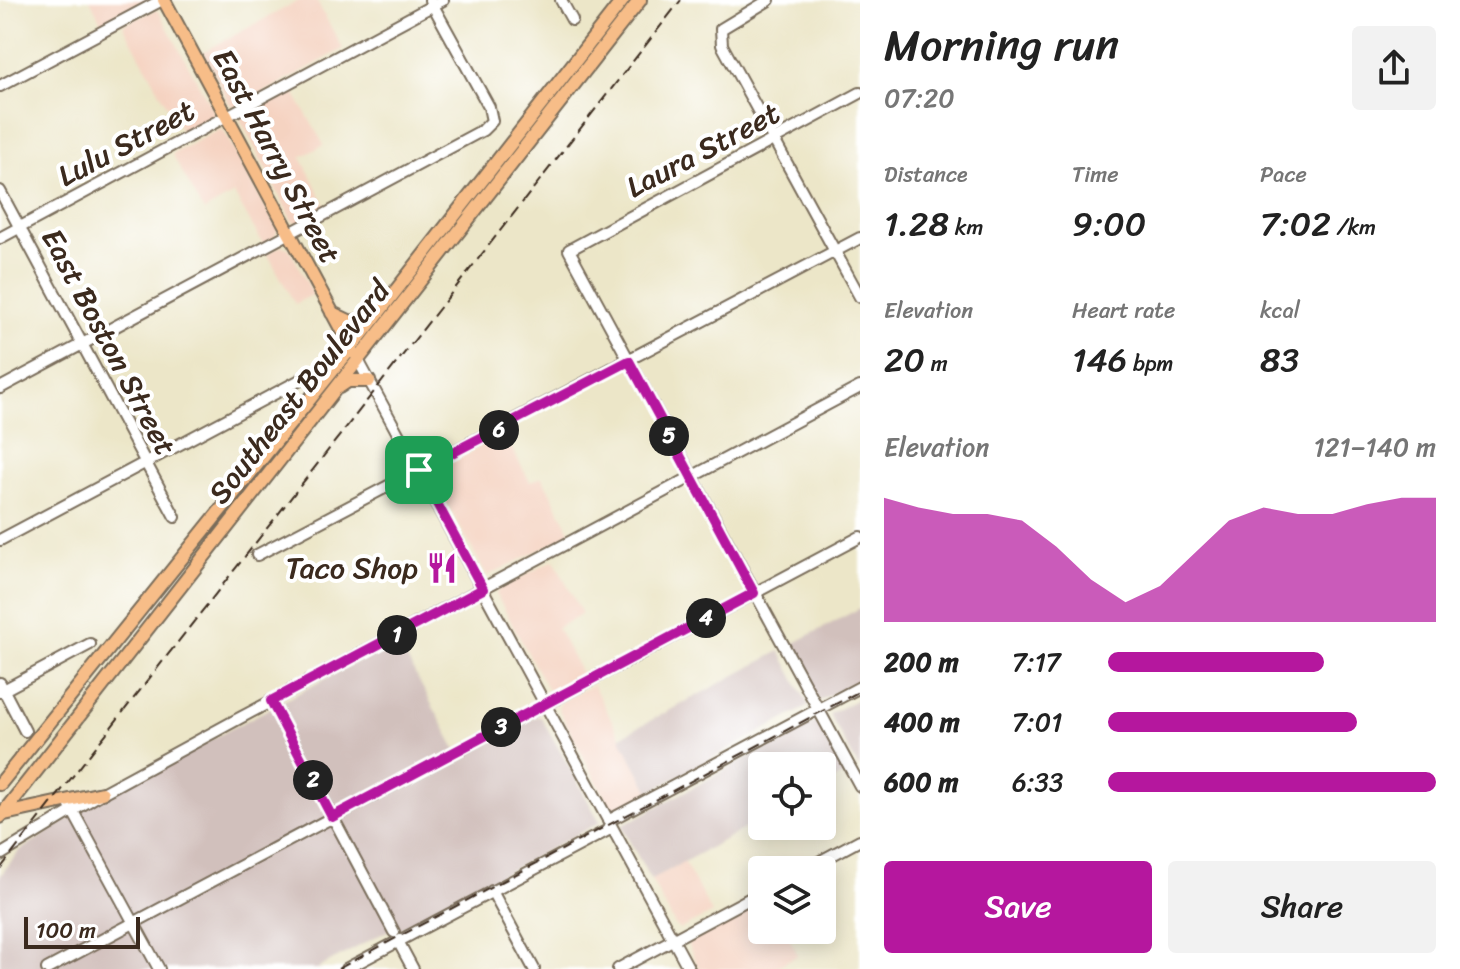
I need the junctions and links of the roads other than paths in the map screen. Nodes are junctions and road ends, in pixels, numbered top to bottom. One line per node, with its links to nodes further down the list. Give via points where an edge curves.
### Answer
1 (163, 0): 8 (street); 10 (main road, East Harry Street)
2 (561, 0): 7 (street)
3 (623, 0): 20 (main road, Southeast Boulevard)
4 (640, 0): 22 (main road, Southeast Boulevard)
5 (769, 0): 11 (street, via 721,29 722,45)
6 (435, 2): 10 (street, Lulu Street); 14 (street, via 492,121)
7 (572, 20)
8 (0, 86)
9 (860, 93): 11 (street, Laura Street)
10 (227, 117): 13 (street, Lulu Street); 14 (main road, East Harry Street)
11 (774, 138): 17 (street); 23 (street, Laura Street, via 569,250)
12 (0, 191): 13 (street, East Boston Street)
13 (20, 227): 15 (street, Lulu Street); 21 (street, East Boston Street)
14 (290, 234): 19 (main road, East Harry Street); 21 (street)
15 (0, 238)
16 (860, 238): 17 (street)
17 (835, 252): 18 (street); 23 (street)
18 (860, 297)
19 (332, 313): 20 (main road, via 351,322); 22 (main road, East Harry Street)
20 (376, 316): 22 (main road, Southeast Boulevard)
21 (83, 344): 27 (street); 29 (street, East Boston Street)
22 (354, 354): 25 (street, East Harry Street); 28 (main road, Southeast Boulevard); 45 (main road, Southeast Boulevard)
23 (629, 361): 30 (street); 31 (street)
24 (304, 378): 29 (street)
25 (369, 381): 28 (main road, via 348,381); 30 (street, East Harry Street)
26 (860, 387): 31 (street)
27 (0, 388)
28 (334, 391): 49 (main road, Southeast Boulevard)
29 (147, 462): 32 (street, East Boston Street); 34 (street)
30 (419, 470): 35 (street); 36 (street, East Harry Street)
31 (692, 478): 36 (street); 37 (street)
32 (175, 517)
33 (860, 537): 37 (street)
34 (0, 540)
35 (257, 555)
36 (483, 589): 41 (street); 42 (street, East Harry Street)
37 (754, 593): 42 (street); 43 (street)
38 (90, 644): 40 (street)
39 (860, 687): 43 (street)
40 (1, 688): 44 (street)
41 (271, 701): 47 (street); 50 (street)
42 (545, 703): 50 (street); 51 (street, East Harry Street)
43 (818, 709): 46 (street); 51 (street)
44 (25, 731)
45 (0, 784)
46 (860, 786)
47 (102, 793): 48 (main road)
48 (71, 807): 49 (main road); 53 (street); 57 (street)
49 (1, 815)
50 (332, 817): 57 (street); 58 (street)
51 (610, 824): 55 (street); 59 (street, East Harry Street)
52 (860, 840): 54 (street)
53 (0, 855)
54 (830, 856)
55 (492, 891): 58 (street); 64 (street)
56 (748, 900): 59 (street)
57 (134, 923): 60 (street); 61 (street)
58 (396, 936): 62 (street); 63 (street)
59 (673, 940): 65 (street); 66 (street, East Harry Street)
60 (47, 969)
61 (159, 969)
62 (346, 969)
63 (413, 969)
64 (534, 969)
65 (618, 969)
66 (689, 969)

